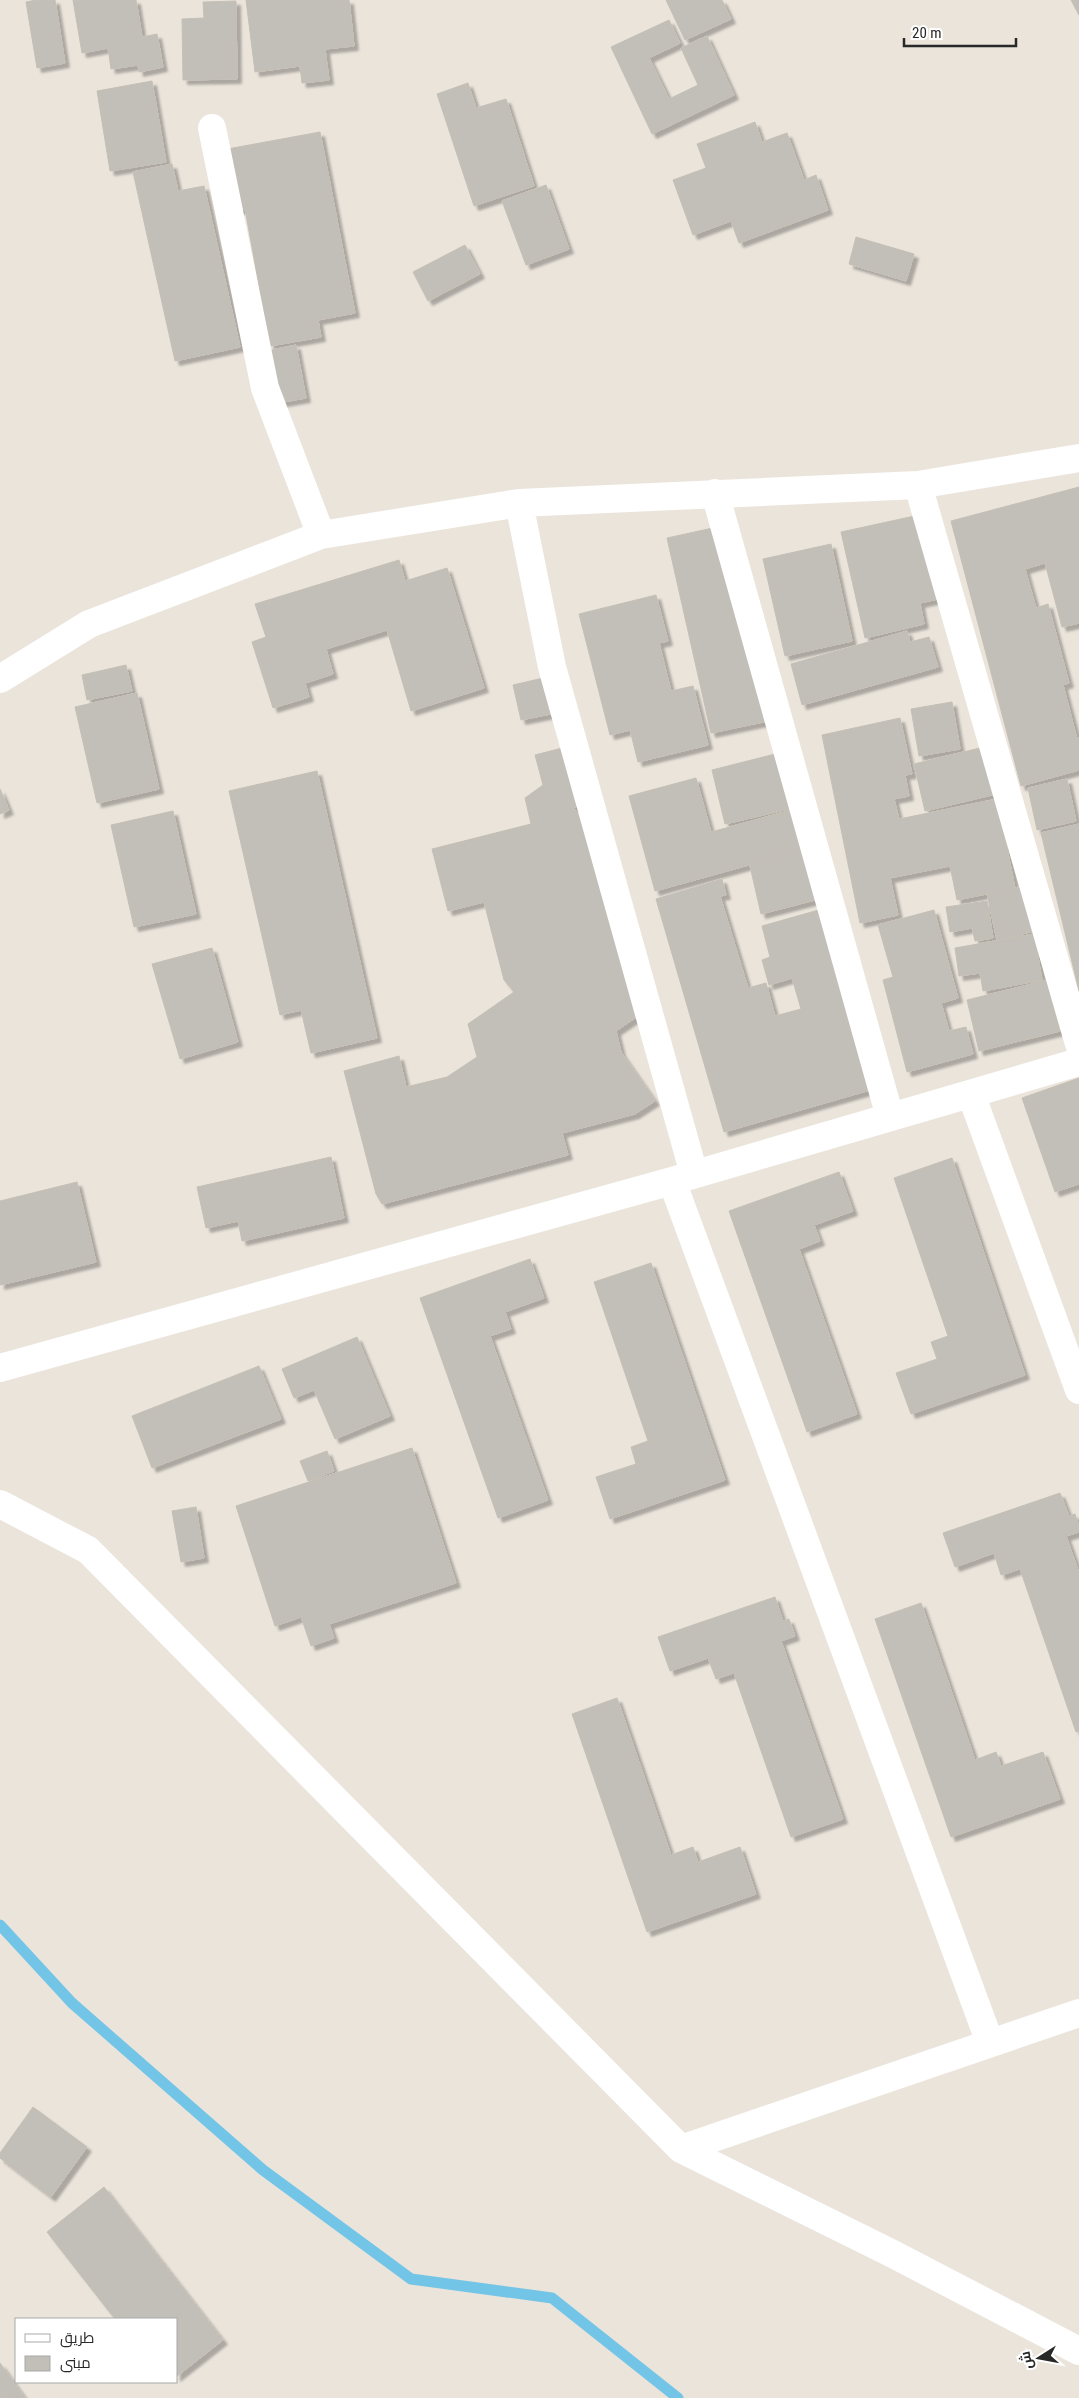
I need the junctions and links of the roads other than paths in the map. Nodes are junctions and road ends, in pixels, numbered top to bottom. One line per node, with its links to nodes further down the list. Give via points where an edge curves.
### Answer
1 (212, 128): 6 (street, via 265,388)
2 (1079, 458): 3 (street)
3 (918, 485): 4 (street); 8 (street)
4 (715, 493): 5 (street); 11 (street)
5 (519, 503): 6 (street); 12 (street, via 552,667)
6 (321, 535): 7 (street, via 88,624)
7 (0, 679)
8 (1079, 1044)
9 (1079, 1062): 10 (street)
10 (971, 1094): 11 (street); 14 (street)
11 (890, 1117): 12 (street)
12 (683, 1177): 13 (street); 17 (street)
13 (0, 1368)
14 (1079, 1390)
15 (0, 1504): 18 (street, via 88,1550)
16 (1079, 2013): 17 (street)
17 (990, 2043): 18 (street)
18 (681, 2150): 19 (street, via 893,2254)
19 (1079, 2351)

